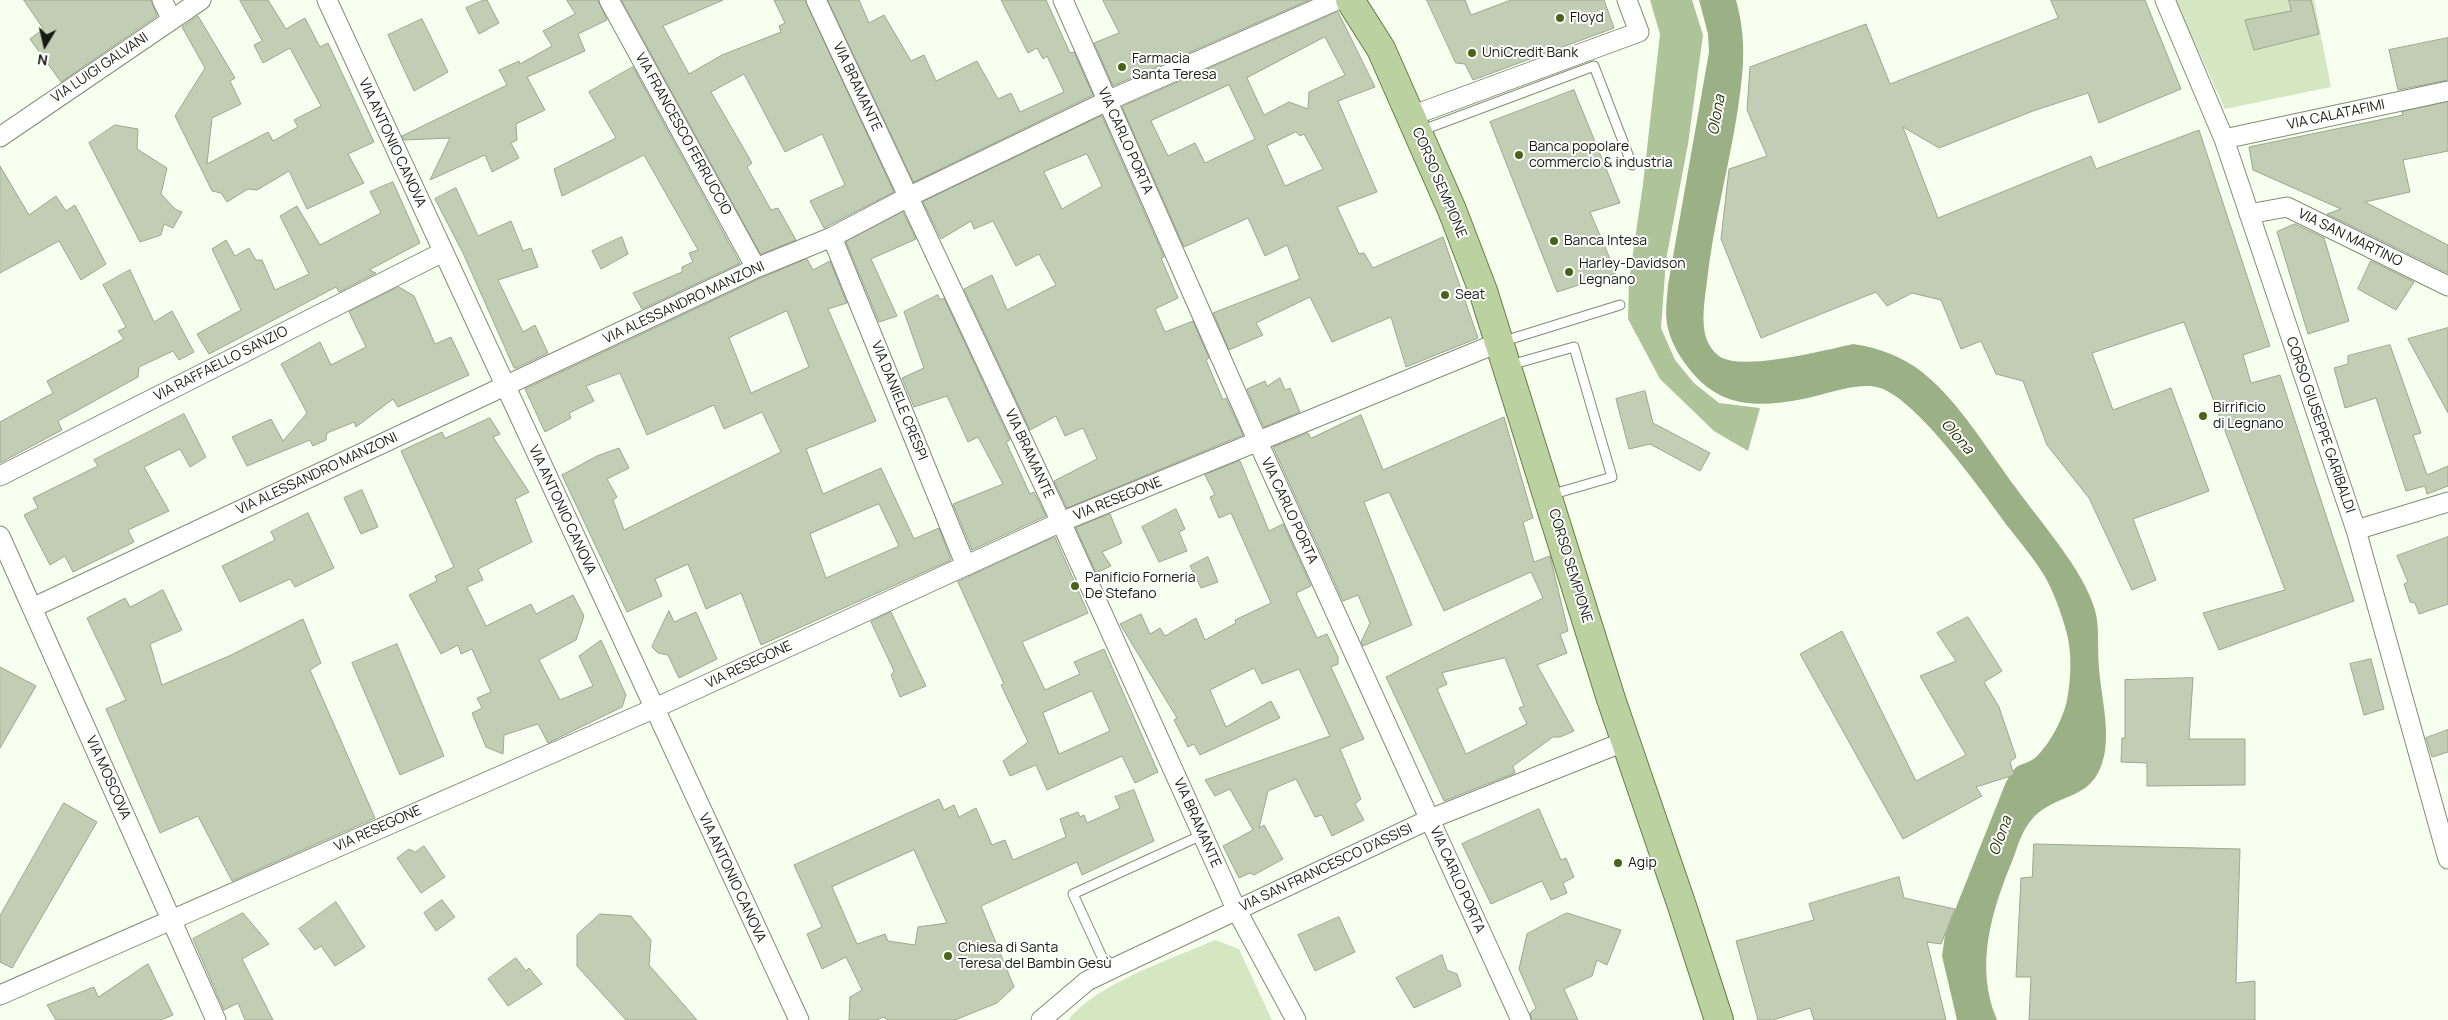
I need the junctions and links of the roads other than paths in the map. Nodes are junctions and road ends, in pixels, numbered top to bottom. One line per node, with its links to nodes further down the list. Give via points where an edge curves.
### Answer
1 (162, 0): 12 (street)
2 (201, 0): 12 (street, VIA LUIGI GALVANI)
3 (327, 0): 23 (street, VIA ANTONIO CANOVA)
4 (609, 0): 24 (street, VIA FRANCESCO FERRUCCIO)
5 (816, 0): 20 (street, VIA BRAMANTE)
6 (1063, 0): 15 (street, VIA CARLO PORTA)
7 (1337, 0): 15 (street, VIA ALESSANDRO MANZONI)
8 (1350, 0): 13 (main road, CORSO SEMPIONE)
9 (1367, 0): 13 (main road, CORSO SEMPIONE)
10 (1627, 0): 16 (street, CORSO SEMPIONE, via 1639,32)
11 (2165, 0): 18 (street, CORSO GIUSEPPE GARIBALDI)
12 (172, 20): 17 (street, VIA LUIGI GALVANI)
13 (1381, 50): 16 (main road, CORSO SEMPIONE)
14 (2448, 91): 18 (street, VIA CALATAFIMI)
15 (1107, 100): 20 (street, VIA ALESSANDRO MANZONI); 29 (street, VIA CARLO PORTA)
16 (1414, 124): 19 (lane, via 1594,66); 27 (main road, CORSO SEMPIONE, via 1452,210)
17 (2, 129)
18 (2224, 139): 21 (street, CORSO GIUSEPPE GARIBALDI)
19 (1632, 164)
20 (908, 197): 22 (street, VIA ALESSANDRO MANZONI); 33 (street, VIA BRAMANTE)
21 (2249, 214): 25 (street, VIA SAN MARTINO, via 2287,207); 34 (street, CORSO GIUSEPPE GARIBALDI)
22 (832, 237): 24 (street, VIA ALESSANDRO MANZONI); 36 (street, VIA DANIELE CRESPI)
23 (443, 252): 28 (street, VIA ANTONIO CANOVA); 30 (street, VIA RAFFAELLO SANZIO)
24 (756, 268): 28 (street, VIA ALESSANDRO MANZONI)
25 (2448, 286)
26 (1620, 305): 27 (lane)
27 (1504, 354): 29 (street, VIA RESEGONE); 31 (main road, CORSO SEMPIONE); 31 (lane, via 1574,347 1612,477)
28 (505, 386): 37 (street, VIA ALESSANDRO MANZONI); 38 (street, VIA ANTONIO CANOVA)
29 (1258, 442): 33 (street, VIA RESEGONE); 40 (street, VIA CARLO PORTA)
30 (0, 476)
31 (1549, 495): 39 (main road, CORSO SEMPIONE)
32 (2448, 502): 34 (street)
33 (1061, 522): 36 (street, VIA RESEGONE); 41 (street, VIA BRAMANTE)
34 (2356, 530): 42 (street, CORSO GIUSEPPE GARIBALDI)
35 (0, 536): 37 (street, VIA MOSCOVA)
36 (966, 566): 38 (street, VIA RESEGONE)
37 (32, 608): 44 (street, VIA MOSCOVA)
38 (653, 709): 44 (street, VIA RESEGONE); 48 (street, VIA ANTONIO CANOVA)
39 (1626, 741): 40 (street, VIA SAN FRANCESCO D'ASSISI); 52 (main road, CORSO SEMPIONE)
40 (1430, 819): 43 (street, VIA SAN FRANCESCO D'ASSISI); 51 (street, VIA CARLO PORTA)
41 (1202, 835): 43 (street, VIA BRAMANTE); 45 (lane, via 1073,894 1102,957)
42 (2448, 859)
43 (1236, 911): 45 (street, VIA SAN FRANCESCO D'ASSISI); 50 (street, VIA BRAMANTE)
44 (171, 920): 46 (street, VIA RESEGONE); 47 (street, VIA MOSCOVA)
45 (1116, 967): 49 (street, VIA SAN FRANCESCO D'ASSISI, via 1088,981)
46 (0, 996)
47 (216, 1020)
48 (799, 1020)
49 (1041, 1020)
50 (1296, 1020)
51 (1521, 1020)
52 (1719, 1020)

